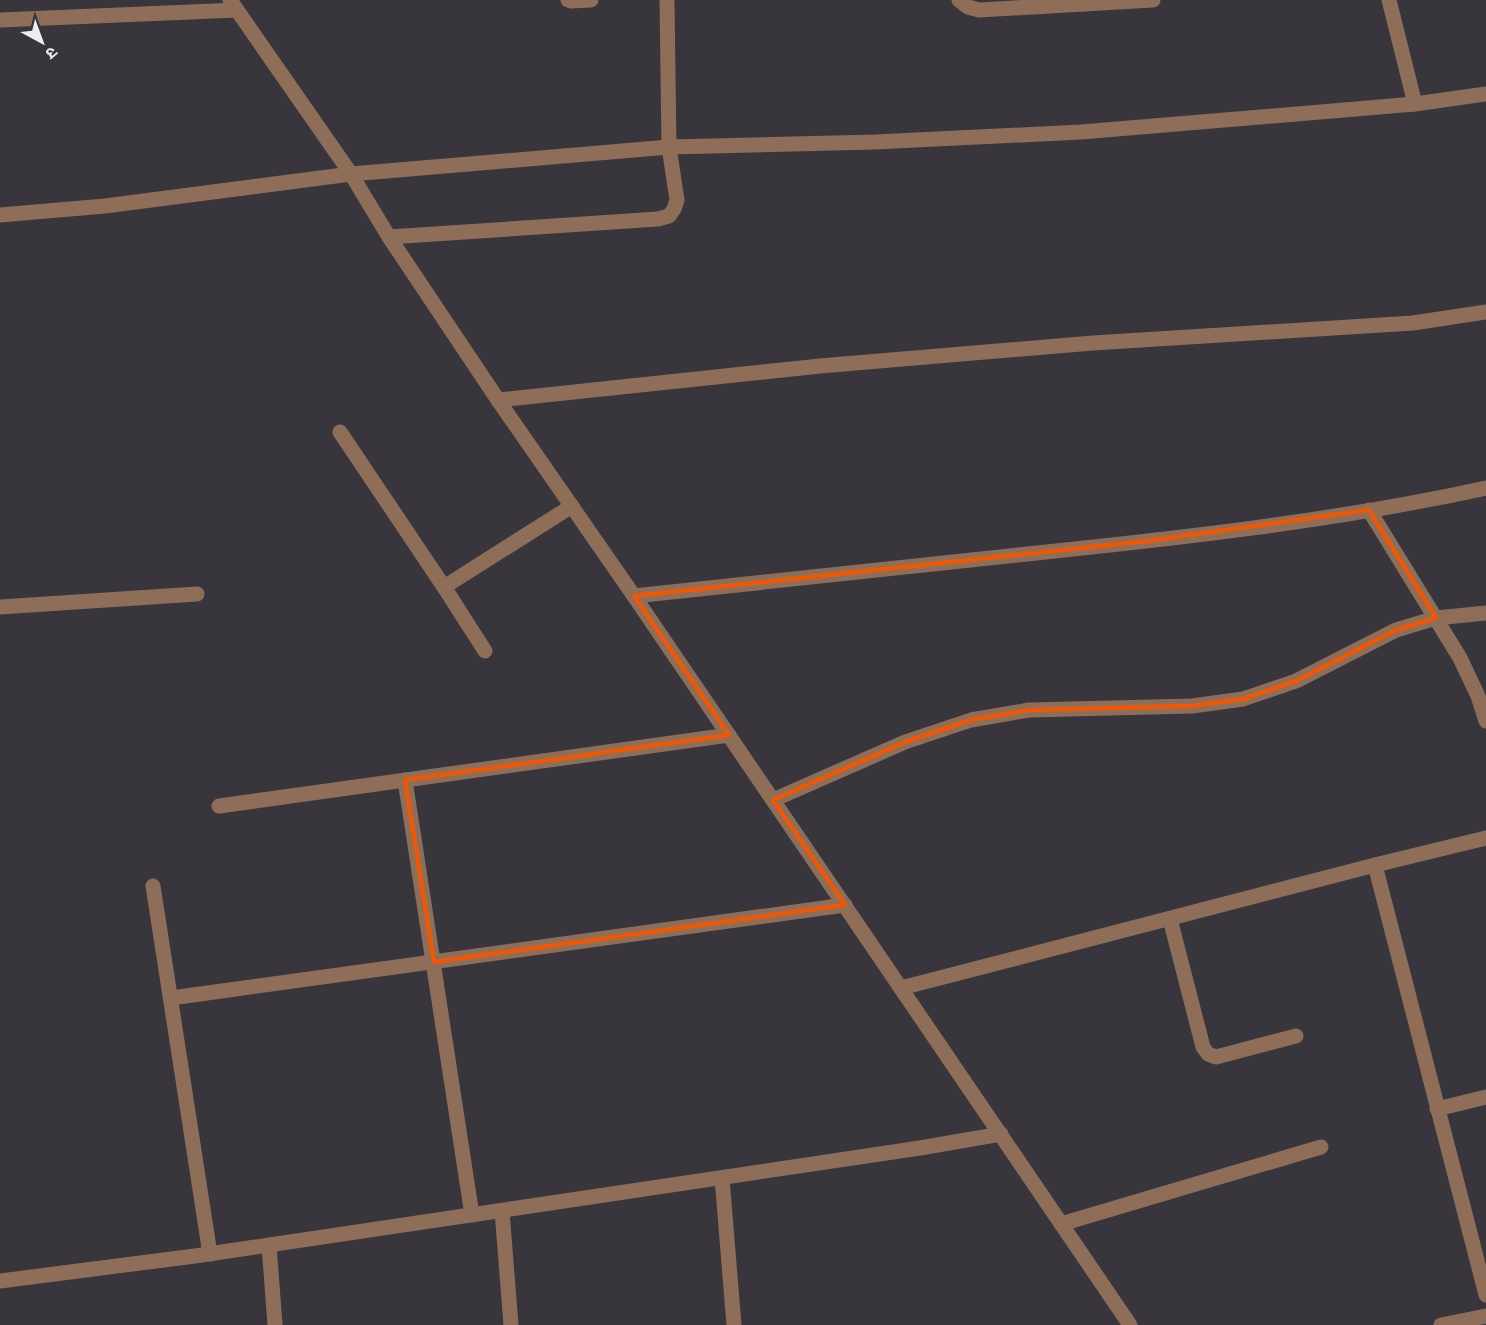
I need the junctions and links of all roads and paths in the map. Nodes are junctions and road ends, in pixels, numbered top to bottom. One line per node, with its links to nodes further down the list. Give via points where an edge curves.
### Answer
1 (568, 0): 2 (street)
2 (591, 0)
3 (667, 0): 11 (street)
4 (959, 0): 5 (street, via 979,10)
5 (1154, 0)
6 (1389, 0): 10 (street)
7 (233, 5): 8 (street); 12 (street)
8 (0, 20)
9 (1486, 94): 10 (street)
10 (1415, 104): 11 (street, via 1081,132)
11 (669, 147): 12 (street); 14 (street, via 676,200 669,216)
12 (351, 174): 13 (street, via 117,205); 14 (street)
13 (0, 215)
14 (389, 237): 16 (street)
15 (1486, 312): 16 (street, via 1413,323 1093,343 820,366)
16 (498, 400): 19 (street)
17 (340, 432): 21 (street)
18 (1486, 488): 20 (street)
19 (572, 506): 21 (street); 23 (street)
20 (1369, 510): 23 (street, via 1147,541); 26 (street)
21 (444, 587): 27 (street)
22 (197, 594): 24 (street)
23 (634, 596): 29 (street)
24 (0, 607)
25 (1486, 613): 26 (street)
26 (1436, 618): 28 (street, via 1460,658); 31 (street, via 1396,630 1296,681 1243,699 1192,706 1029,710 971,720 905,742)
27 (485, 651)
28 (1486, 722)
29 (729, 735): 30 (street); 31 (street)
30 (405, 780): 32 (street); 38 (street)
31 (773, 800): 36 (street)
32 (219, 806)
33 (1486, 838): 34 (street)
34 (1376, 865): 37 (street); 43 (street)
35 (153, 886): 40 (street)
36 (845, 905): 38 (street); 39 (street)
37 (1170, 919): 39 (street); 41 (street, via 1208,1054 1216,1058)
38 (434, 962): 40 (street); 48 (street)
39 (901, 988): 44 (street)
40 (171, 998): 51 (street)
41 (1296, 1035)
42 (1486, 1097): 43 (street)
43 (1437, 1109): 53 (street)
44 (1001, 1134): 46 (street); 49 (street)
45 (1321, 1148): 49 (street)
46 (722, 1178): 47 (street); 57 (street)
47 (502, 1211): 48 (street); 56 (street)
48 (472, 1215): 50 (street)
49 (1061, 1224): 58 (street)
50 (269, 1245): 51 (street); 55 (street)
51 (210, 1254): 52 (street)
52 (0, 1281)
53 (1486, 1295)
54 (1486, 1316): 59 (street)
55 (275, 1325)
56 (511, 1325)
57 (734, 1325)
58 (1130, 1325)
59 (1441, 1325)

